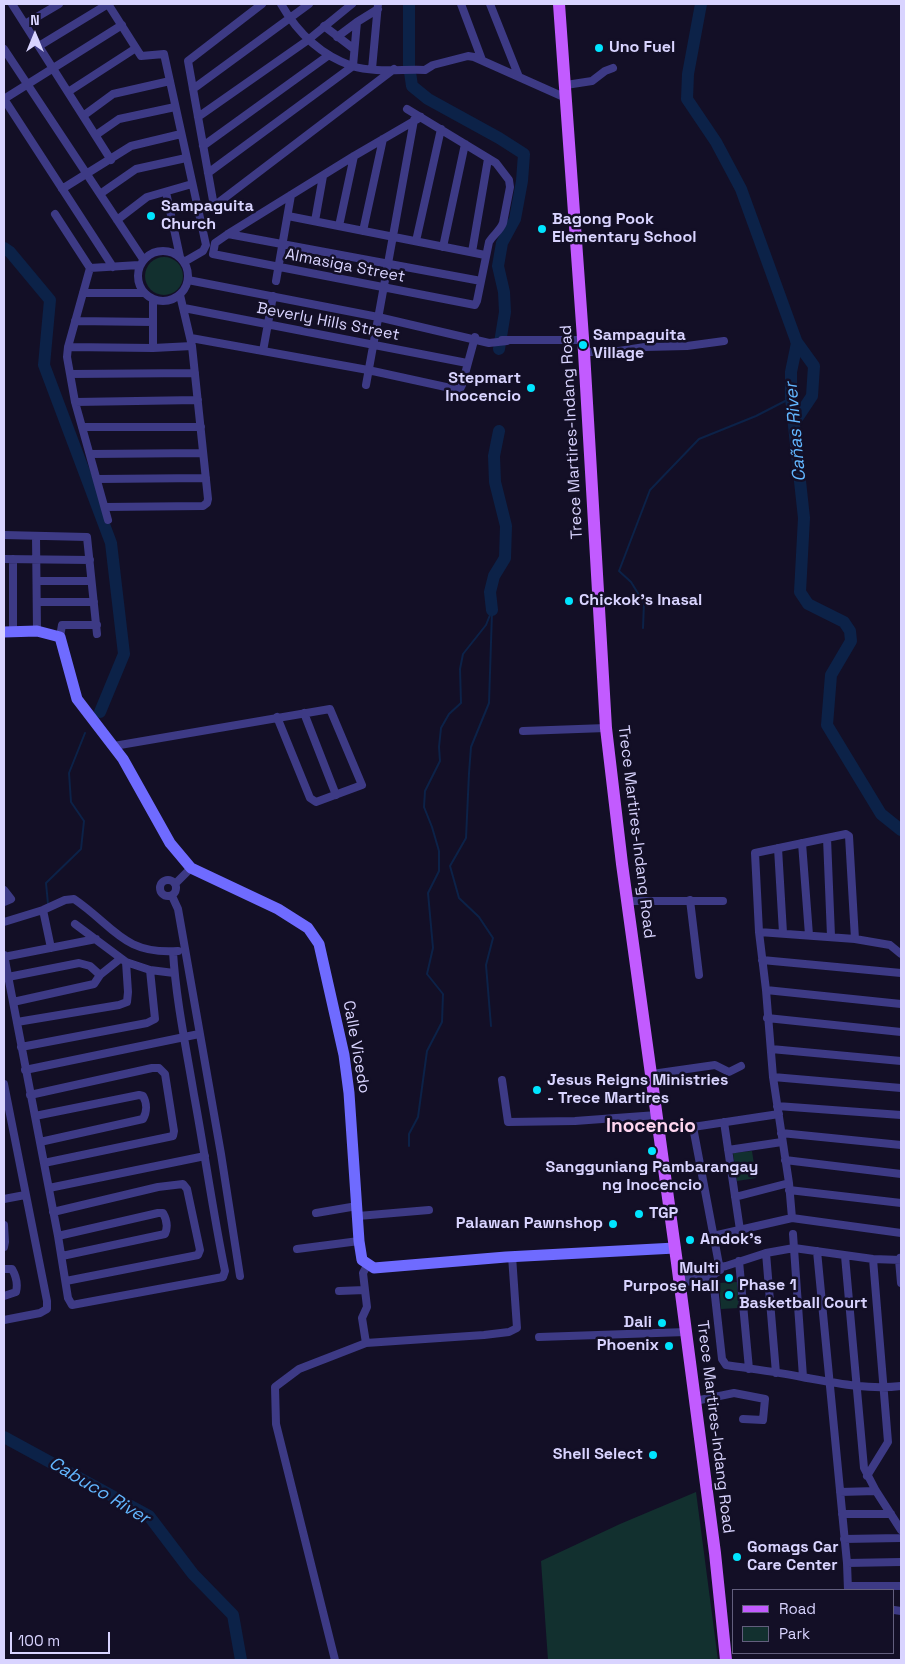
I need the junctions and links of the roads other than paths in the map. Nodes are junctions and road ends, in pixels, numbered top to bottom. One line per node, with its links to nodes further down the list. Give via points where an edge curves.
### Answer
1 (8, 4): 12 (street)
2 (12, 4): 16 (street)
3 (58, 4): 16 (street)
4 (108, 4): 17 (street); 21 (street)
5 (262, 4): 35 (street, via 188,61)
6 (281, 4): 14 (street)
7 (308, 4): 14 (street)
8 (352, 4): 18 (street)
9 (461, 4): 26 (street)
10 (490, 4): 32 (street)
11 (558, 4): 37 (main road, Trece Martires-Indang Road)
12 (4, 6)
13 (378, 7): 15 (street); 30 (street)
14 (289, 18): 20 (street); 35 (street)
15 (357, 22): 19 (street); 24 (street)
16 (25, 24): 21 (street)
17 (122, 25): 23 (street); 29 (street)
18 (324, 26): 19 (street); 20 (street)
19 (337, 37): 24 (street)
20 (308, 40): 25 (street); 42 (street)
21 (39, 46): 29 (street)
22 (4, 48): 34 (street)
23 (136, 48): 33 (street, via 141,56 164,54); 36 (street)
24 (354, 49): 27 (street)
25 (329, 55): 27 (street); 49 (street)
26 (482, 60): 31 (street, via 462,56 425,70); 32 (street)
27 (353, 66): 30 (street); 54 (street)
28 (613, 68): 37 (street)
29 (54, 69): 34 (street); 36 (street)
30 (372, 69): 31 (street)
31 (394, 69): 54 (street, via 214,206)
32 (519, 76): 37 (street)
33 (170, 81): 39 (street); 41 (street, via 113,94)
34 (27, 84): 38 (street); 55 (street)
35 (193, 88): 42 (street)
36 (68, 92): 41 (street)
37 (566, 92): 99 (main road, Trece Martires-Indang Road)
38 (4, 99): 58 (street)
39 (175, 107): 45 (street); 46 (street, via 119,119)
40 (407, 109): 43 (street)
41 (83, 116): 46 (street)
42 (198, 117): 49 (street)
43 (417, 119): 44 (street); 47 (street); 69 (street)
44 (441, 129): 48 (street); 70 (street)
45 (181, 134): 51 (street); 53 (street, via 131,146)
46 (96, 135): 53 (street)
47 (383, 139): 50 (street); 67 (street)
48 (465, 144): 52 (street); 72 (street)
49 (203, 146): 54 (street)
50 (354, 156): 56 (street); 66 (street)
51 (186, 158): 57 (street); 60 (street, via 136,170)
52 (488, 159): 73 (street); 74 (street, via 496,163 509,180 510,187 503,224 489,242)
53 (112, 160): 55 (street)
54 (208, 173)
55 (87, 175): 58 (street); 60 (street)
56 (323, 176): 61 (street); 65 (street)
57 (192, 184): 59 (street); 75 (street, via 206,245 203,251)
58 (62, 189): 78 (street)
59 (166, 192): 64 (street, via 147,197); 75 (street)
60 (100, 194): 64 (street)
61 (291, 196): 63 (street); 68 (street)
62 (55, 214): 80 (street)
63 (288, 216): 65 (street); 71 (street)
64 (117, 220): 76 (street)
65 (315, 222): 66 (street)
66 (339, 226): 67 (street)
67 (363, 231): 69 (street)
68 (228, 234): 71 (street); 79 (street, Almasiga Street, via 215,243 213,254)
69 (393, 237): 70 (street); 77 (street)
70 (416, 241): 72 (street)
71 (283, 244): 77 (street); 79 (street)
72 (442, 247): 73 (street)
73 (472, 252): 74 (street)
74 (485, 255): 83 (street)
75 (182, 260): 76 (street, via 166,250 150,254); 81 (street, via 187,267)
76 (141, 262): 78 (street); 86 (street, via 137,280)
77 (388, 264): 83 (street); 84 (street)
78 (112, 267): 80 (street)
79 (279, 267): 82 (street); 84 (street, Almasiga Street)
80 (90, 268): 85 (street)
81 (188, 280): 87 (street); 88 (street)
82 (276, 281)
83 (481, 281): 84 (street, Almasiga Street, via 475,305)
84 (384, 288): 91 (street)
85 (83, 293): 86 (street); 92 (street)
86 (143, 293): 89 (street)
87 (180, 295): 89 (street, via 162,302); 90 (street)
88 (273, 296): 91 (street); 94 (street)
89 (153, 300): 93 (street)
90 (184, 308): 94 (street, Beverly Hills Street); 97 (street)
91 (378, 317): 95 (street); 98 (street)
92 (75, 321): 93 (street); 100 (street)
93 (153, 322): 101 (street)
94 (268, 324): 98 (street, Beverly Hills Street); 102 (street)
95 (475, 338): 99 (street); 103 (street)
96 (724, 341): 99 (street, via 612,352)
97 (192, 342): 101 (street); 102 (street); 106 (street)
98 (373, 345): 103 (street, Beverly Hills Street); 104 (street)
99 (583, 346): 135 (main road, Trece Martires-Indang Road)
100 (68, 347): 101 (street); 105 (street)
101 (153, 348)
102 (263, 351): 104 (street)
103 (467, 363): 104 (street, via 460,389)
104 (368, 370): 107 (street)
105 (70, 374): 106 (street); 109 (street)
106 (195, 374): 108 (street)
107 (366, 385)
108 (198, 400): 109 (street); 111 (street)
109 (75, 402): 110 (street)
110 (82, 427): 111 (street); 113 (street)
111 (200, 427): 112 (street)
112 (203, 453): 113 (street); 114 (street)
113 (90, 454): 115 (street)
114 (206, 478): 115 (street); 116 (street, via 208,499 203,506)
115 (98, 479): 116 (street)
116 (105, 507): 117 (street)
117 (108, 520)
118 (4, 535): 119 (street)
119 (36, 536): 122 (street); 123 (street, via 87,537)
120 (4, 559): 121 (street)
121 (13, 559): 122 (street); 130 (street)
122 (36, 559): 123 (street); 124 (street)
123 (90, 560): 125 (street)
124 (37, 581): 125 (street); 126 (street)
125 (91, 581): 127 (street)
126 (37, 602): 127 (street); 129 (street)
127 (94, 602): 128 (street)
128 (97, 625): 131 (street); 132 (street, via 62,625)
129 (37, 631): 130 (street); 132 (street)
130 (8, 632)
131 (97, 634)
132 (60, 637): 137 (street, Calle Vicedo, via 76,699)
133 (304, 713): 134 (street); 138 (street); 138 (street, via 330,709 362,785)
134 (277, 717): 137 (street); 138 (street, via 310,798 316,802)
135 (606, 728): 136 (street); 147 (main road, Trece Martires-Indang Road)
136 (523, 731)
137 (114, 746): 142 (street, Calle Vicedo, via 170,843)
138 (336, 795)
139 (827, 838): 140 (street); 156 (street); 158 (street, via 846,834 850,839)
140 (802, 843): 141 (street); 155 (street)
141 (778, 848): 153 (street, via 755,853 754,856); 154 (street)
142 (191, 868): 143 (street); 212 (street, Calle Vicedo, via 278,909 308,928 319,944 344,1055)
143 (175, 884): 145 (street); 145 (street, via 166,880 160,886 163,894)
144 (4, 890): 149 (street, via 11,900)
145 (172, 896): 160 (street, via 178,909)
146 (690, 900): 147 (street); 148 (street); 170 (street)
147 (627, 901): 185 (main road, Trece Martires-Indang Road)
148 (723, 901)
149 (4, 902)
150 (43, 910): 151 (street); 159 (street); 161 (street, via 74,899 134,946)
151 (4, 922)
152 (74, 924): 157 (street)
153 (759, 932): 154 (street); 165 (street)
154 (782, 933): 155 (street)
155 (808, 935): 156 (street)
156 (832, 936): 158 (street)
157 (96, 939): 159 (street); 164 (street)
158 (856, 939): 162 (street, via 890,945)
159 (51, 948): 163 (street)
160 (184, 951): 161 (street); 178 (street)
161 (173, 952): 167 (street)
162 (901, 954)
163 (4, 956): 171 (street)
164 (123, 960): 166 (street); 169 (street); 176 (street, via 127,1002)
165 (762, 960): 168 (street); 172 (street)
166 (150, 970): 167 (street); 180 (street, via 155,1019)
167 (174, 973): 179 (street)
168 (901, 973)
169 (100, 975): 171 (street, via 90,966 80,963); 173 (street, via 94,984)
170 (698, 976)
171 (8, 977): 173 (street)
172 (766, 990): 174 (street); 175 (street)
173 (13, 1002): 176 (street)
174 (901, 1004)
175 (768, 1018): 177 (street); 181 (street)
176 (17, 1022): 180 (street)
177 (901, 1032)
178 (199, 1034): 179 (street); 238 (street)
179 (183, 1037): 184 (street); 201 (street)
180 (21, 1047): 184 (street)
181 (771, 1049): 182 (street); 186 (street)
182 (901, 1060)
183 (741, 1066): 185 (street, via 730,1072 715,1065)
184 (25, 1070): 190 (street)
185 (652, 1074): 192 (main road, Trece Martires-Indang Road)
186 (773, 1077): 189 (street); 191 (street)
187 (502, 1080): 192 (street, via 508,1122)
188 (4, 1084): 207 (street)
189 (901, 1088)
190 (30, 1094): 194 (street); 203 (street, via 152,1068 160,1068 165,1074 173,1136)
191 (778, 1110): 193 (street); 195 (street); 196 (street)
192 (657, 1115): 224 (main road, Trece Martires-Indang Road)
193 (901, 1115)
194 (35, 1116): 197 (street); 197 (street, via 138,1095 146,1101 143,1119)
195 (724, 1122): 200 (street); 221 (street, via 693,1128)
196 (781, 1133): 198 (street); 199 (street)
197 (40, 1142): 203 (street)
198 (782, 1142): 200 (street); 202 (street)
199 (901, 1145)
200 (728, 1150): 208 (street)
201 (205, 1156): 206 (street); 240 (street, via 225,1271 223,1277 72,1305)
202 (785, 1160): 204 (street); 205 (street)
203 (44, 1163): 206 (street)
204 (901, 1174)
205 (789, 1187): 208 (street); 210 (street); 215 (street)
206 (49, 1188): 213 (street)
207 (25, 1195): 209 (street); 245 (street, via 48,1301 47,1310)
208 (735, 1197): 217 (street)
209 (4, 1199)
210 (901, 1203)
211 (429, 1210): 212 (street)
212 (358, 1211): 214 (street); 222 (street, Calle Vicedo)
213 (53, 1212): 220 (street); 240 (street, via 158,1187 184,1184 200,1250 198,1255)
214 (316, 1213)
215 (792, 1218): 217 (street); 218 (street)
216 (4, 1225): 223 (street)
217 (740, 1230): 221 (street)
218 (901, 1233)
219 (793, 1234): 225 (street)
220 (58, 1236): 229 (street); 229 (street, via 158,1213 163,1213 166,1218 165,1234)
221 (713, 1236): 236 (street)
222 (359, 1241): 226 (street); 235 (street, Calle Vicedo, via 362,1260)
223 (4, 1247)
224 (675, 1248): 230 (street); 239 (main road, Trece Martires-Indang Road)
225 (794, 1248): 227 (street); 228 (street); 251 (street)
226 (297, 1249)
227 (817, 1251): 231 (street); 252 (street)
228 (766, 1253): 234 (street); 250 (street)
229 (62, 1256): 240 (street)
230 (512, 1256): 235 (street, via 374,1268); 248 (street, via 517,1328 484,1335)
231 (845, 1256): 232 (street); 253 (street)
232 (873, 1259): 233 (street); 255 (street)
233 (900, 1259): 241 (street)
234 (739, 1261): 236 (street); 249 (street)
235 (368, 1264): 242 (street, via 364,1273)
236 (718, 1269): 239 (street, via 699,1280); 249 (street, via 722,1359 726,1366)
237 (4, 1270): 244 (street, via 12,1269 17,1287 16,1292)
238 (240, 1276)
239 (679, 1280): 246 (main road, Trece Martires-Indang Road)
240 (66, 1281)
241 (901, 1282)
242 (364, 1290): 243 (street); 248 (street, via 368,1307 362,1318)
243 (339, 1291)
244 (4, 1296)
245 (4, 1320)
246 (686, 1332): 247 (street); 256 (main road, Trece Martires-Indang Road)
247 (539, 1337)
248 (366, 1343): 270 (street, via 300,1369 275,1387 276,1424)
249 (749, 1369): 250 (street)
250 (776, 1373): 251 (street)
251 (804, 1377): 252 (street)
252 (829, 1383): 253 (street); 260 (street)
253 (856, 1386): 255 (street); 258 (street)
254 (901, 1386): 255 (street)
255 (884, 1388): 258 (street, via 888,1442)
256 (695, 1401): 257 (street, via 734,1393 765,1399 762,1420); 271 (main road, Trece Martires-Indang Road)
257 (742, 1419)
258 (867, 1476): 259 (street)
259 (876, 1491): 260 (street); 262 (street)
260 (840, 1492): 261 (street)
261 (842, 1514): 262 (street); 265 (street)
262 (891, 1514): 263 (street)
263 (901, 1530)
264 (901, 1538): 265 (street)
265 (844, 1539): 267 (street)
266 (901, 1562): 267 (street)
267 (847, 1563): 269 (street)
268 (901, 1586): 269 (street)
269 (848, 1588)
270 (335, 1660)
271 (726, 1660)

